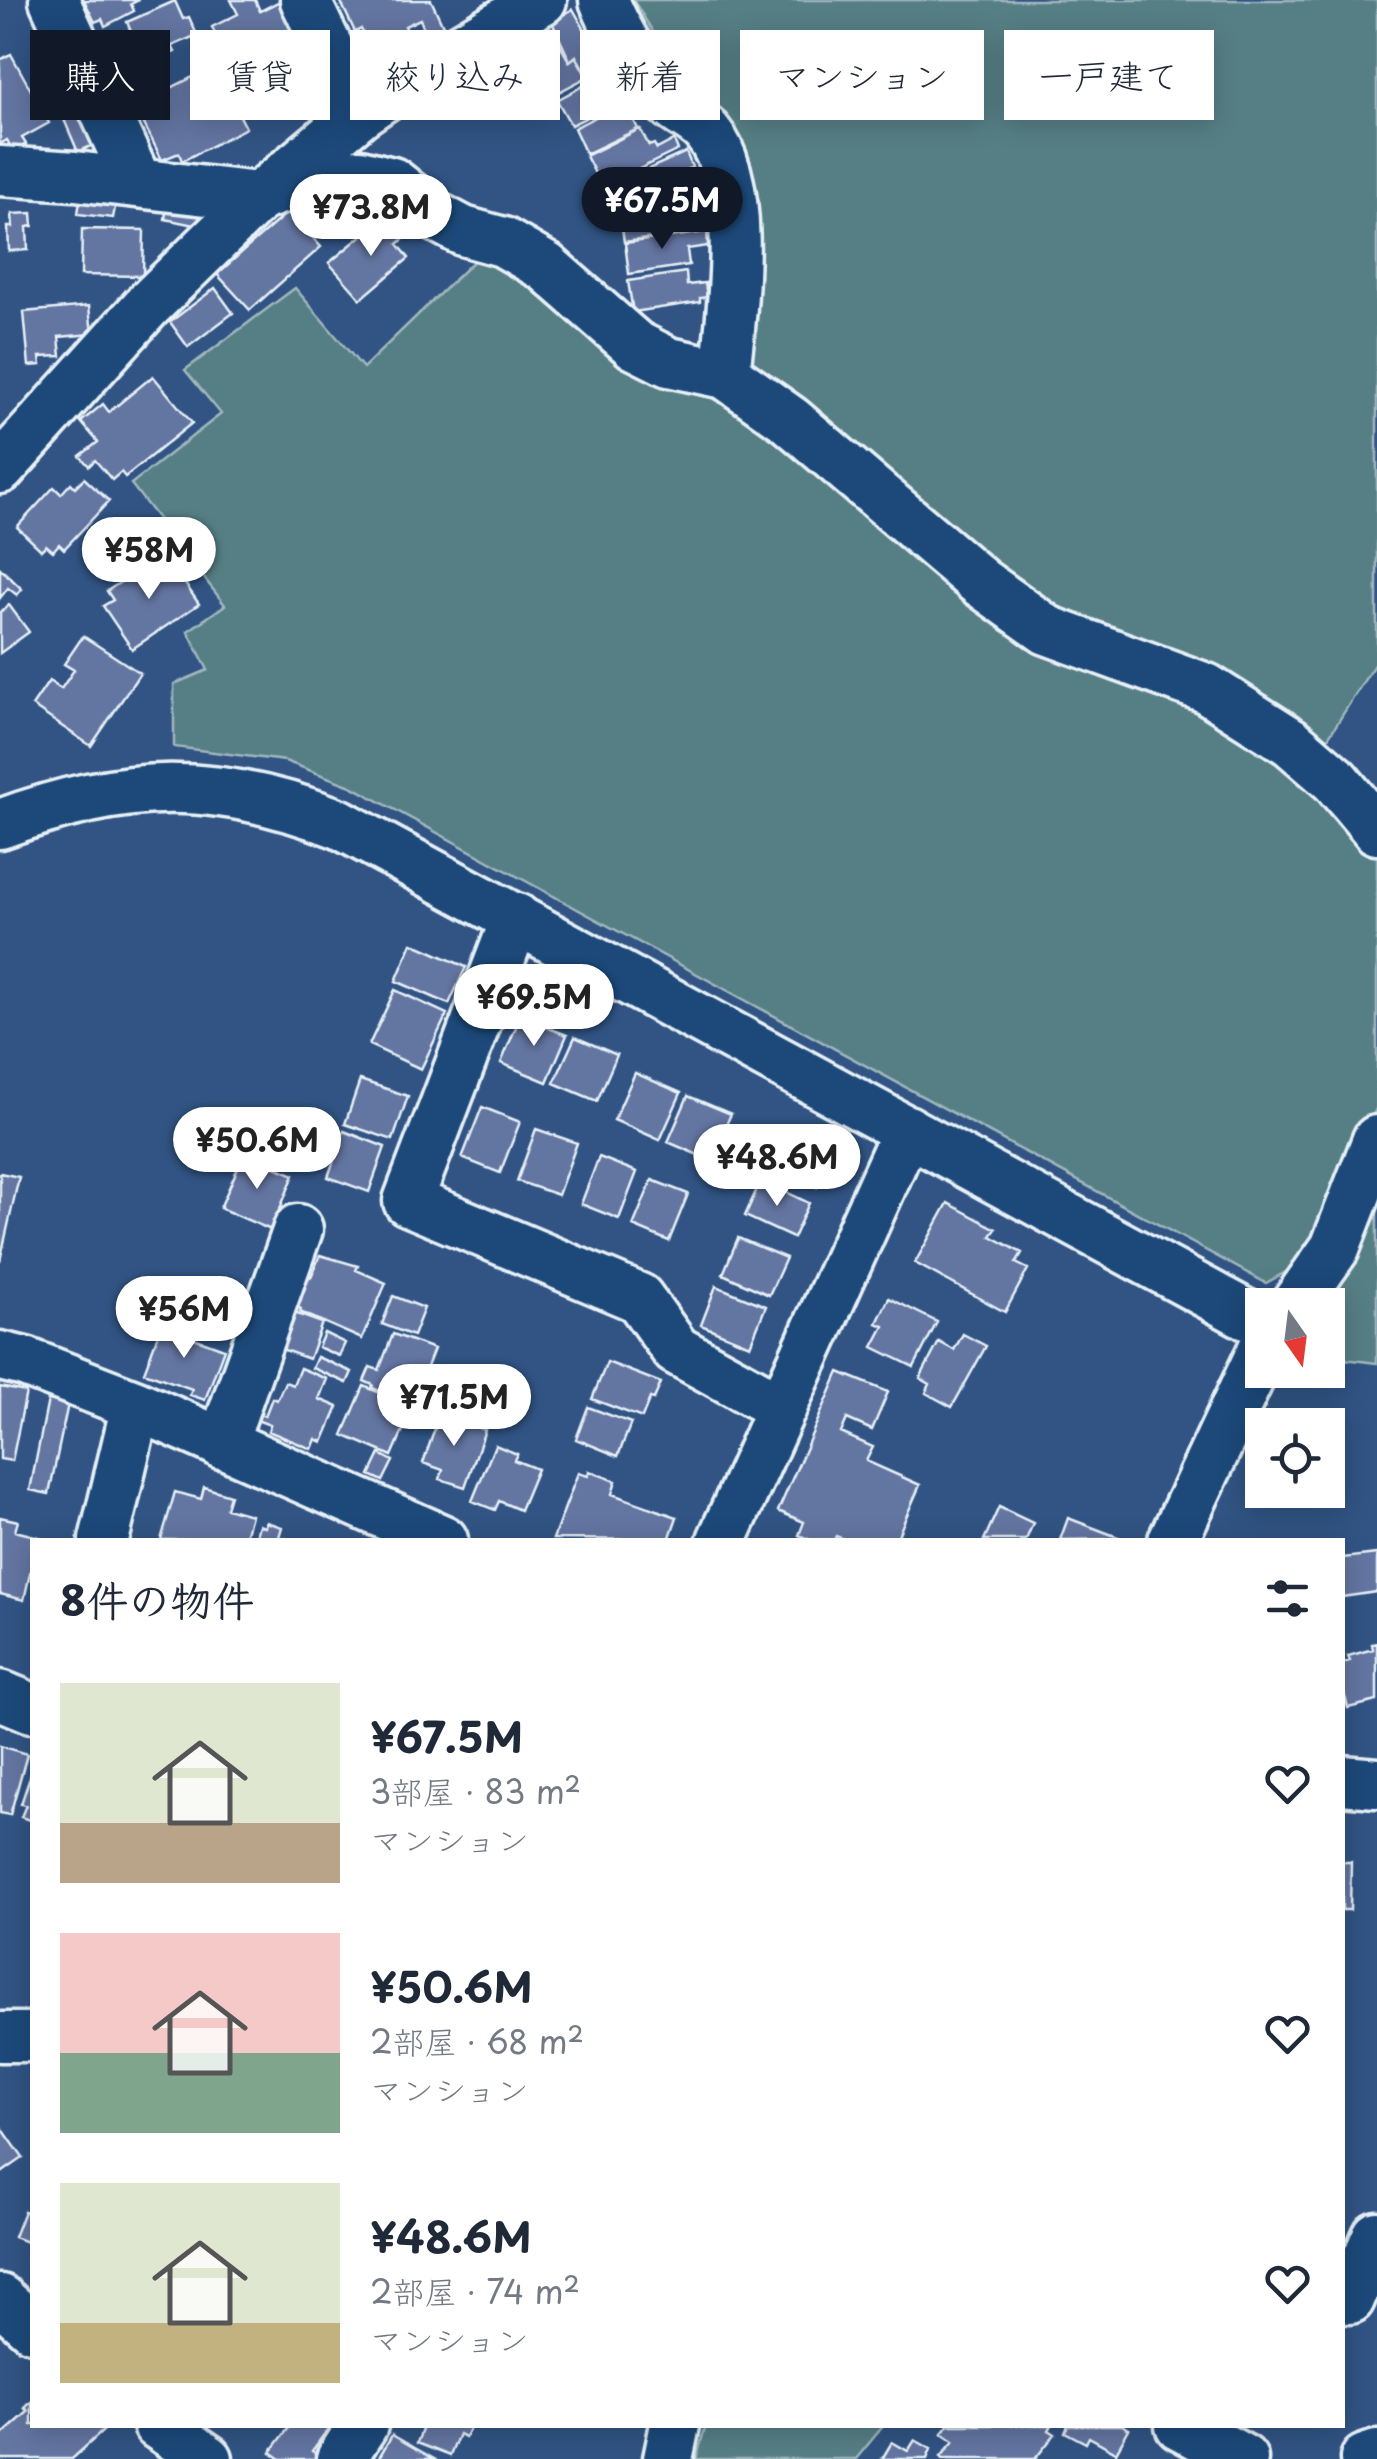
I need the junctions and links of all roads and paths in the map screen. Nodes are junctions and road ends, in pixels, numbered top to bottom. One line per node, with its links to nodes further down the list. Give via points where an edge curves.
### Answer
1 (54, 0): 9 (street)
2 (305, 0): 6 (street)
3 (542, 0): 5 (street)
4 (604, 0): 11 (street, via 666,100 706,130 725,160 735,288)
5 (493, 30)
6 (350, 92)
7 (350, 120): 10 (street)
8 (0, 172): 9 (street)
9 (138, 182): 10 (street)
10 (259, 197): 11 (street, via 319,176 360,174 392,182 433,215 546,267 635,345 669,362); 12 (street, via 148,306)
11 (725, 374): 14 (street, via 1047,630 1206,688 1291,742 1336,780)
12 (0, 470)
13 (0, 824): 15 (street, via 117,791 202,788 257,796 340,824)
14 (1377, 830)
15 (516, 918): 16 (street); 24 (street, via 408,1201 639,1298 676,1350)
16 (907, 1130): 20 (street); 24 (street)
17 (1377, 1140): 19 (street, via 1335,1248)
18 (298, 1229): 25 (street)
19 (1308, 1288)
20 (1245, 1315)
21 (0, 1356): 23 (street)
22 (1245, 1388): 29 (street)
23 (136, 1405): 25 (street); 26 (street)
24 (782, 1408): 28 (street)
25 (222, 1444): 27 (street)
26 (104, 1538)
27 (437, 1538)
28 (723, 1538)
29 (1175, 1538)
30 (0, 1695): 31 (street)
31 (30, 1707)
32 (1345, 1780): 33 (street)
33 (1377, 1783)
34 (0, 2037): 35 (street)
35 (30, 2037)
36 (1377, 2236): 37 (street, via 1350,2299)
37 (1345, 2297)
38 (0, 2299): 39 (street)
39 (30, 2325)
40 (162, 2428): 45 (street)
41 (360, 2428): 46 (street)
42 (674, 2428): 47 (street)
43 (1186, 2428): 48 (street)
44 (1377, 2455): 49 (street)
45 (208, 2459)
46 (341, 2459)
47 (668, 2459)
48 (1243, 2459)
49 (1365, 2459)

